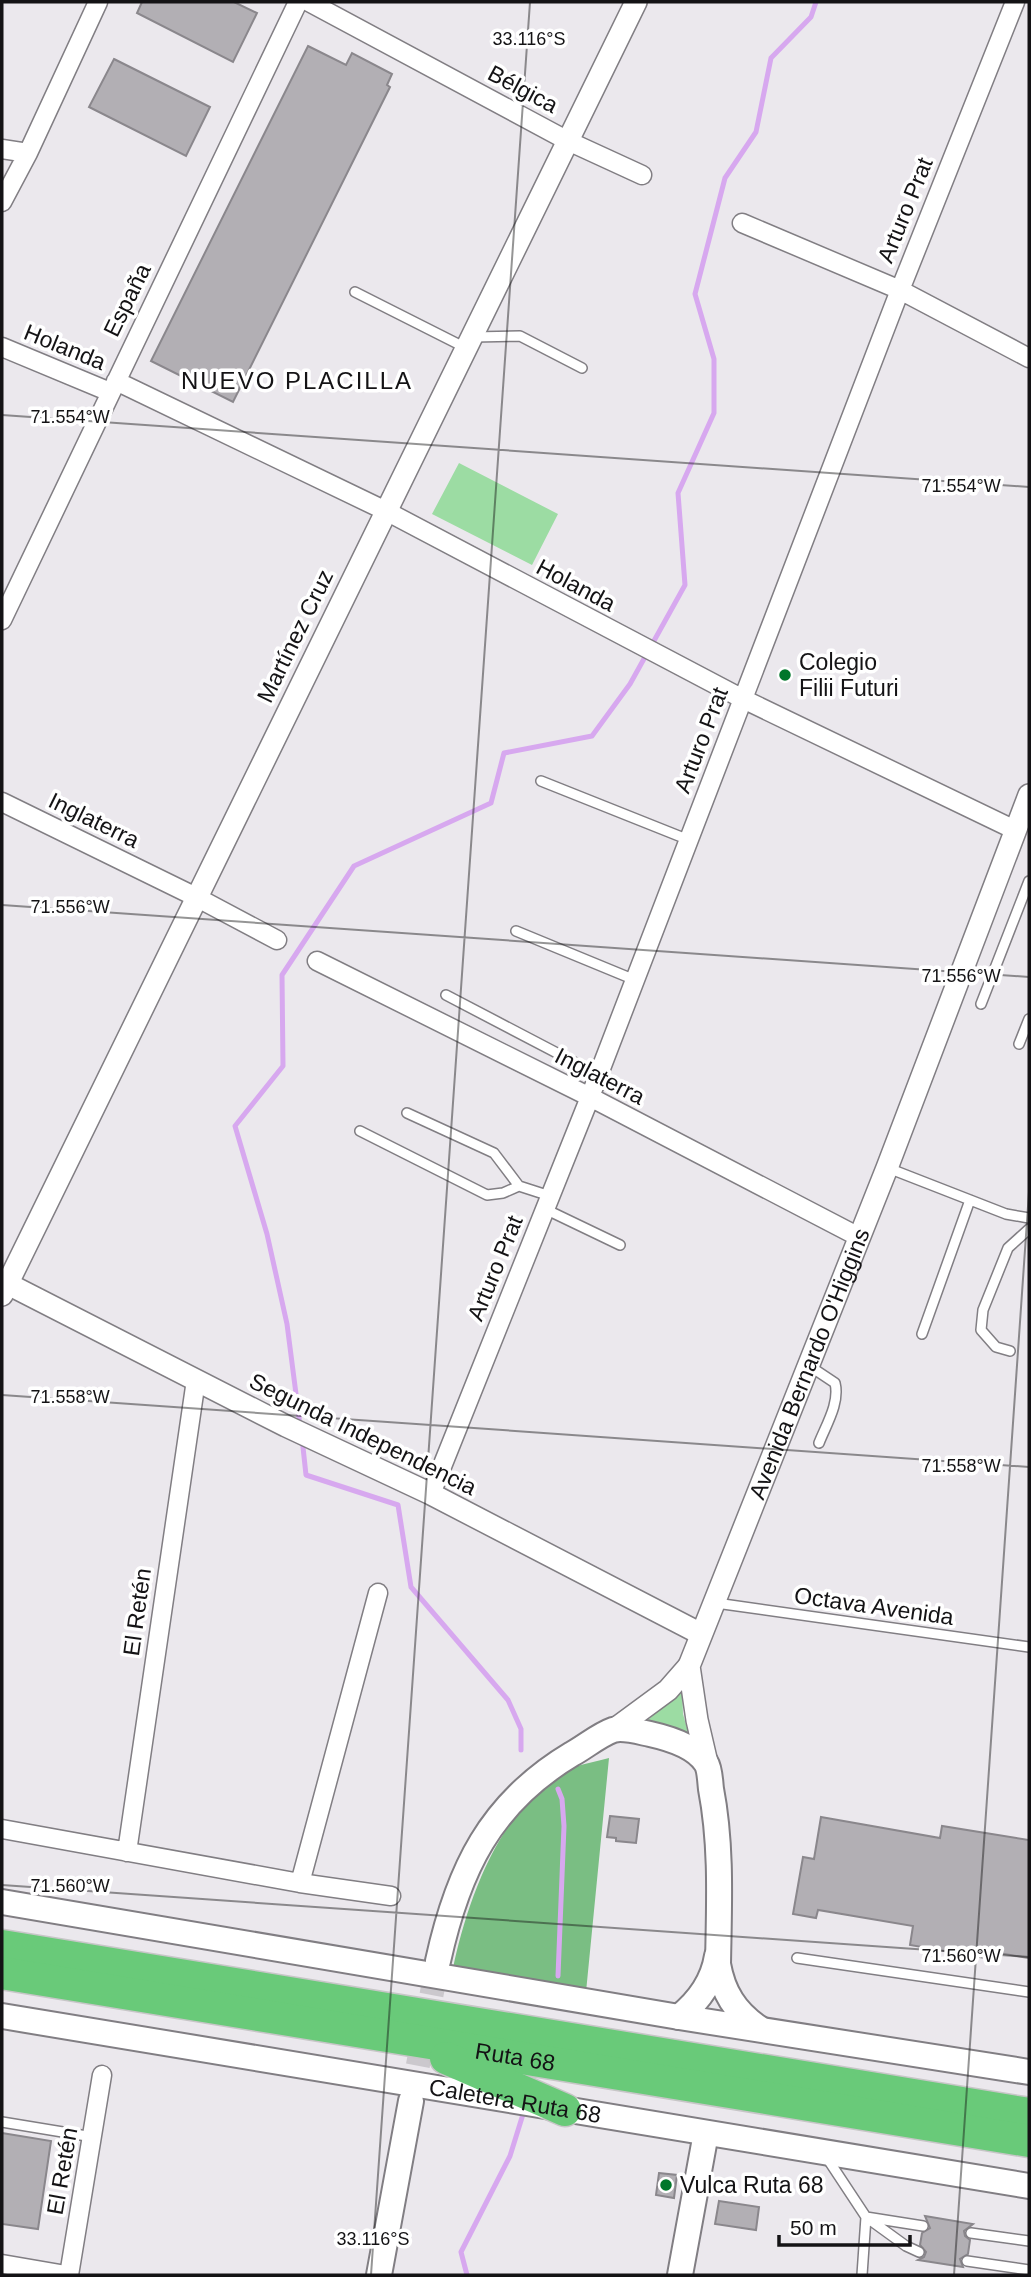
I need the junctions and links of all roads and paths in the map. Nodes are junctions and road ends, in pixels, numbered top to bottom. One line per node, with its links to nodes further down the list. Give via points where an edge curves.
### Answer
1 (98, 2): 8 (street)
2 (298, 2): 18 (street, España)
3 (309, 2): 6 (street, Bélgica)
4 (636, 2): 6 (street, Martínez Cruz)
5 (1015, 2): 12 (street, Arturo Prat)
6 (568, 141): 9 (street, Bélgica); 14 (street, Martínez Cruz)
7 (2, 149): 8 (street)
8 (27, 153): 10 (street)
9 (642, 175)
10 (2, 202)
11 (742, 223): 12 (street)
12 (900, 290): 16 (street); 21 (street, Arturo Prat)
13 (355, 292): 14 (lane)
14 (469, 343): 17 (lane, via 520,336); 19 (street, Martínez Cruz)
15 (2, 347): 18 (street, Holanda)
16 (1029, 358)
17 (582, 368)
18 (113, 386): 19 (street, Holanda); 20 (street, España)
19 (386, 511): 21 (street, Holanda); 28 (street, Martínez Cruz)
20 (2, 620)
21 (743, 699): 25 (street, Holanda); 26 (street, Arturo Prat)
22 (541, 781): 26 (lane)
23 (1029, 795): 25 (street, Avenida Bernardo O'Higgins)
24 (2, 802): 28 (street, Inglaterra)
25 (1015, 830): 41 (street, Avenida Bernardo O'Higgins)
26 (689, 840): 32 (street, Arturo Prat)
27 (1029, 881): 34 (lane)
28 (196, 897): 30 (street, Inglaterra); 49 (street, Martínez Cruz)
29 (516, 931): 32 (lane)
30 (277, 940)
31 (317, 961): 38 (street, Inglaterra)
32 (635, 980): 37 (street, Arturo Prat)
33 (446, 995): 37 (lane)
34 (981, 1004)
35 (1029, 1019): 36 (lane)
36 (1019, 1044)
37 (598, 1074): 38 (street, Arturo Prat)
38 (590, 1097): 44 (street, Arturo Prat); 47 (street, Inglaterra)
39 (407, 1113): 42 (lane, via 494,1153)
40 (360, 1131): 42 (lane, via 487,1195)
41 (887, 1168): 43 (lane); 47 (street, Avenida Bernardo O'Higgins)
42 (519, 1186): 44 (lane)
43 (971, 1200): 45 (lane); 50 (lane)
44 (548, 1203): 48 (lane); 55 (street, Arturo Prat)
45 (1029, 1218)
46 (1029, 1229): 51 (lane, via 1008,1248 983,1310 981,1330 996,1347)
47 (859, 1237): 52 (street, Avenida Bernardo O'Higgins)
48 (620, 1245)
49 (4, 1287): 53 (street, Segunda Independencia)
50 (922, 1334)
51 (1010, 1351)
52 (808, 1366): 54 (lane, via 835,1383 837,1391); 57 (street, Avenida Bernardo O'Higgins)
53 (196, 1380): 55 (street, Segunda Independencia); 64 (street, El Retén)
54 (819, 1443)
55 (431, 1494): 58 (street, Segunda Independencia)
56 (378, 1593): 65 (street)
57 (714, 1603): 58 (street, Avenida Bernardo O'Higgins); 59 (lane, Octava Avenida)
58 (701, 1634): 60 (street, Avenida Bernardo O'Higgins)
59 (1029, 1647)
60 (689, 1666): 61 (street, via 668,1690); 62 (street, Avenida Bernardo O'Higgins)
61 (615, 1729): 62 (main road, via 672,1741); 71 (main road, via 548,1769 494,1821 458,1886)
62 (707, 1763): 69 (main road, Avenida Bernardo O'Higgins, via 718,1850)
63 (2, 1829): 64 (street)
64 (127, 1852): 65 (street)
65 (300, 1882): 66 (street)
66 (391, 1896)
67 (2, 1902): 75 (main road)
68 (2, 1946): 82 (highway, Ruta 68)
69 (718, 1949): 75 (main road, Avenida Bernardo O'Higgins, via 705,1989); 76 (main road, Avenida Bernardo O'Higgins, via 725,1992)
70 (797, 1958): 73 (lane)
71 (438, 1961)
72 (2, 1973): 77 (highway, Ruta 68)
73 (1029, 1992)
74 (2, 2016): 81 (main road, Caletera Ruta 68)
75 (679, 2017): 76 (main road)
76 (759, 2028): 78 (main road)
77 (403, 2039): 81 (highway); 86 (highway, Ruta 68)
78 (1029, 2072)
79 (102, 2074): 85 (street, El Retén)
80 (411, 2101): 98 (main road)
81 (565, 2110): 84 (main road, Caletera Ruta 68)
82 (1029, 2114)
83 (2, 2122): 85 (lane)
84 (706, 2133): 87 (main road, Caletera Ruta 68); 99 (main road)
85 (93, 2137): 97 (street, El Retén)
86 (1029, 2141)
87 (824, 2153): 88 (main road, Caletera Ruta 68); 89 (lane)
88 (1029, 2186)
89 (866, 2217): 90 (lane); 93 (lane); 100 (lane)
90 (923, 2226)
91 (971, 2233): 92 (lane)
92 (1029, 2241)
93 (919, 2252)
94 (967, 2261): 96 (lane)
95 (2, 2264): 97 (street)
96 (1029, 2270)
97 (68, 2275)
98 (379, 2275)
99 (680, 2275)
100 (862, 2275)

